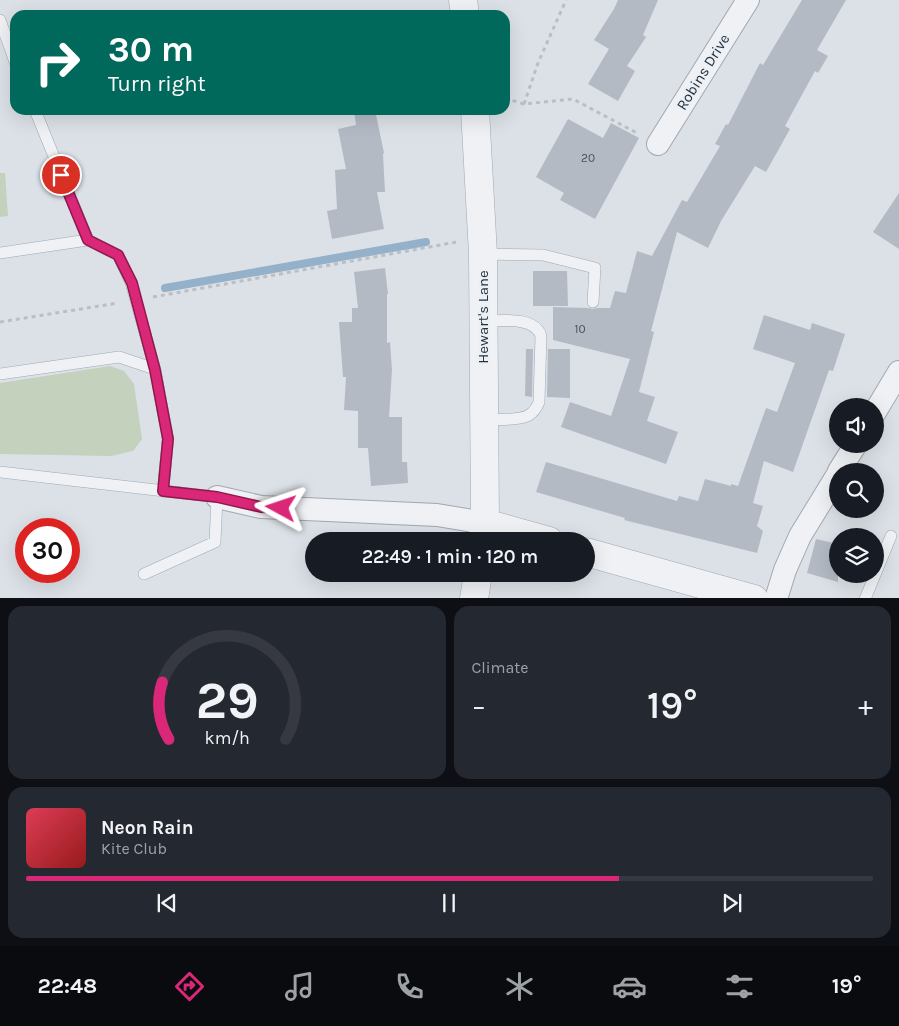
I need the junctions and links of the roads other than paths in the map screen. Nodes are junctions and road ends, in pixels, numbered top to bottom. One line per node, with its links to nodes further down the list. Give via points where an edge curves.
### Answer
1 (748, 0): 6 (street, Robins Drive)
2 (0, 20): 3 (lane)
3 (10, 48)
4 (37, 115): 7 (lane)
5 (475, 115): 8 (street, Hewart's Lane)
6 (658, 144)
7 (88, 240): 9 (lane); 12 (lane, via 118,255 132,283)
8 (483, 246): 10 (lane, via 542,255 595,268); 11 (street, Hewart's Lane)
9 (0, 253)
10 (592, 302)
11 (483, 321): 16 (street, Hewart's Lane); 16 (lane, via 532,325 539,329 541,336 539,402 535,410 522,418)
12 (155, 370): 14 (lane, via 119,357); 19 (lane, via 168,439)
13 (899, 372): 15 (street)
14 (0, 374)
15 (883, 398)
16 (484, 420): 21 (street, Hewart's Lane)
17 (0, 472): 19 (lane)
18 (829, 488): 28 (street, via 800,536)
19 (163, 491): 20 (lane)
20 (217, 497): 21 (street, via 261,507 438,515); 24 (lane, via 215,542)
21 (483, 532)
22 (890, 536): 29 (lane)
23 (595, 554): 27 (street)
24 (144, 574)
25 (477, 582): 26 (street)
26 (474, 598)
27 (754, 598)
28 (776, 598)
29 (865, 598)

